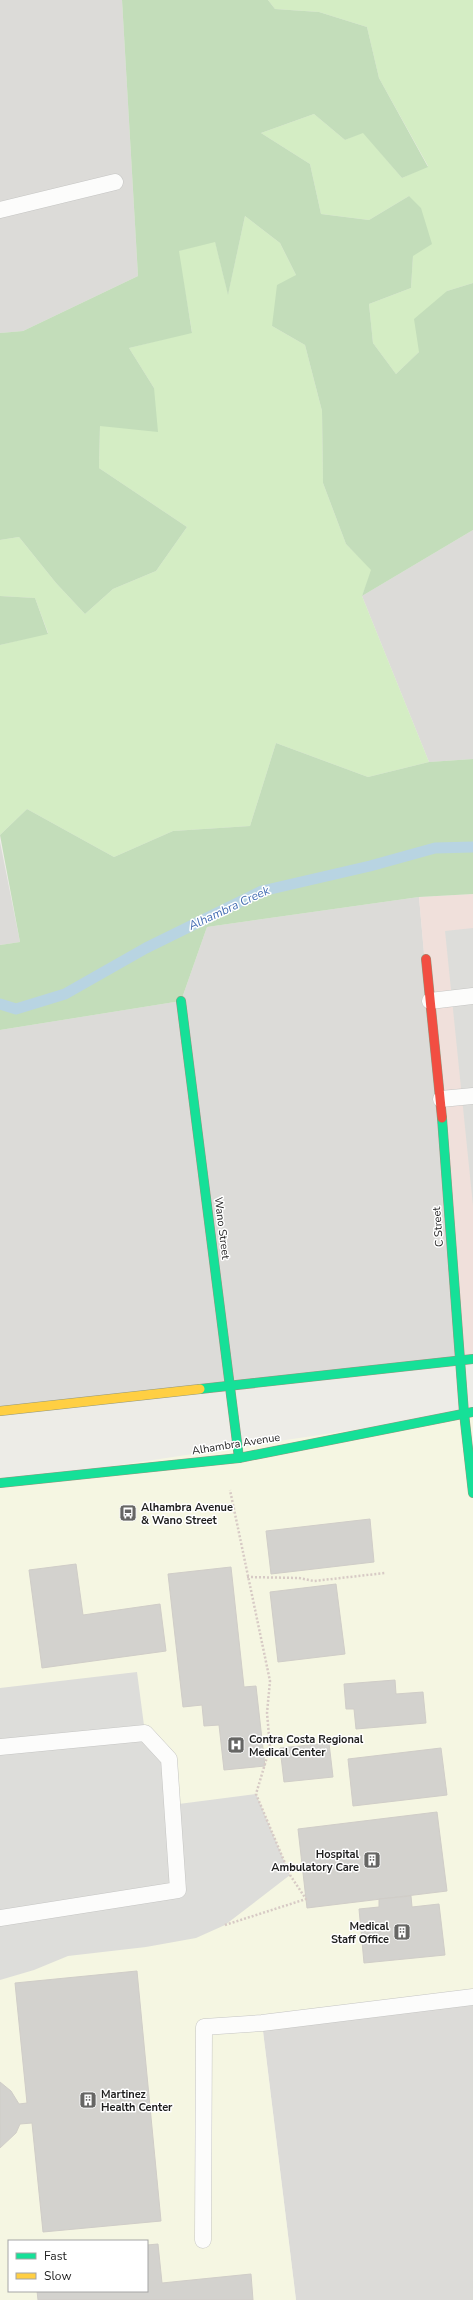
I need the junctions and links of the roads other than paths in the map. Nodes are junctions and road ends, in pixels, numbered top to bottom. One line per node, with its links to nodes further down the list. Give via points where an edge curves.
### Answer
1 (115, 182): 2 (lane)
2 (0, 210)
3 (426, 959): 6 (street, C Street)
4 (473, 996): 6 (lane)
5 (181, 1001): 11 (street, Wano Street)
6 (430, 1001): 8 (street, C Street)
7 (473, 1096): 8 (lane)
8 (441, 1099): 10 (street, C Street)
9 (473, 1358): 10 (street)
10 (460, 1360): 11 (street); 13 (street, C Street)
11 (230, 1387): 12 (street); 14 (street, Wano Street)
12 (0, 1411)
13 (468, 1412): 14 (street, Alhambra Avenue); 16 (street, C Street)
14 (239, 1458): 15 (street, Alhambra Avenue)
15 (0, 1483)
16 (473, 1494)
17 (0, 1747): 18 (lane, via 145,1733 169,1759 178,1890)
18 (0, 1918)
19 (473, 1997): 20 (lane, via 262,2023 204,2027)
20 (203, 2240)

